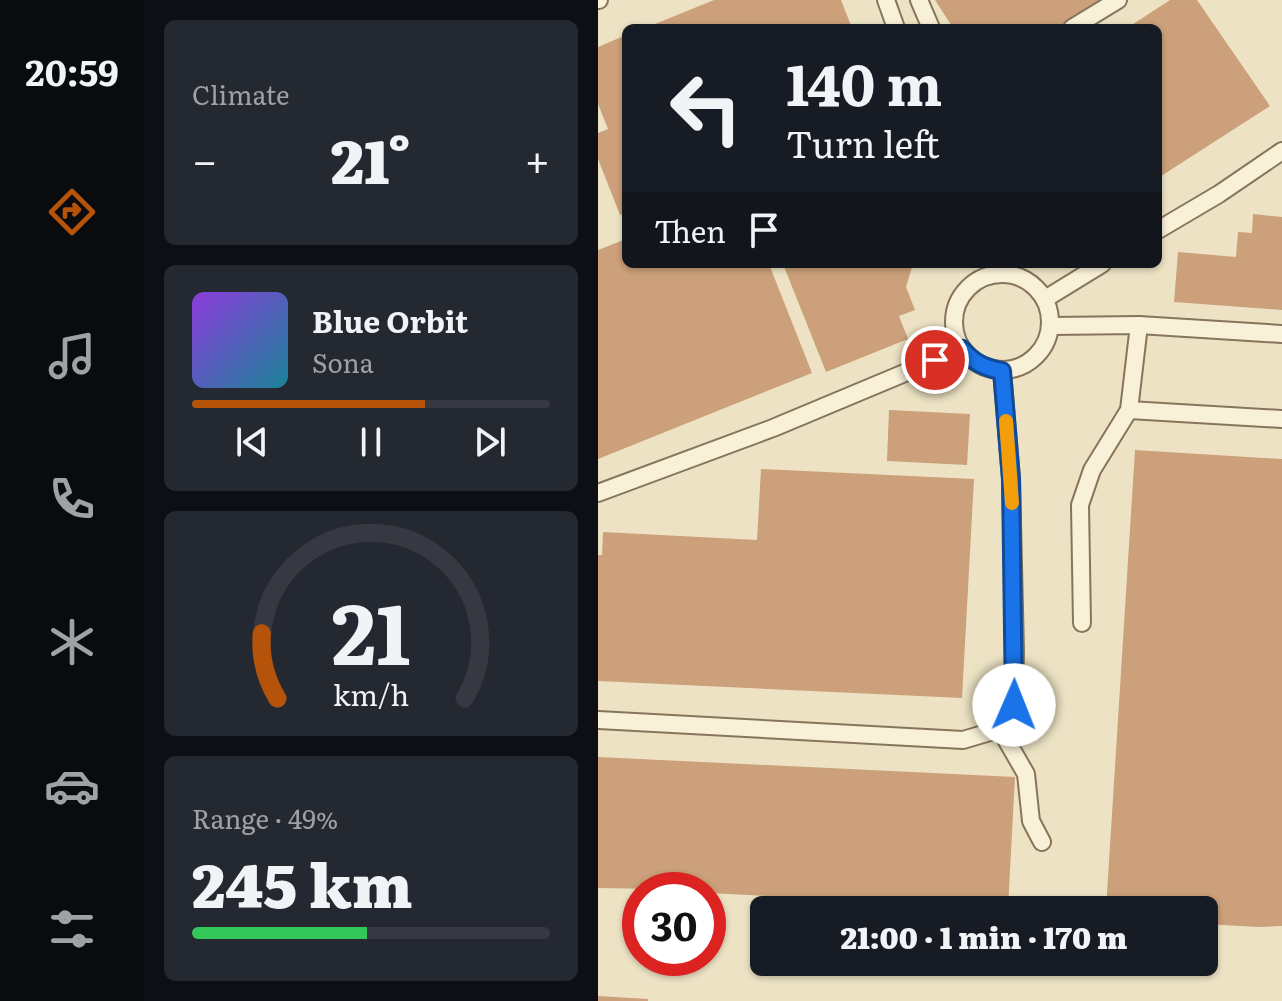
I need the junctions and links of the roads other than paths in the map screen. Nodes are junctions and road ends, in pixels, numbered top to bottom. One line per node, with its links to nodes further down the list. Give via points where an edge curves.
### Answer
1 (886, 0): 4 (street)
2 (919, 0): 5 (street)
3 (1118, 0): 6 (street)
4 (895, 24)
5 (929, 24)
6 (1079, 24)
7 (1282, 151): 8 (street)
8 (1162, 228)
9 (1095, 268): 11 (street)
10 (983, 270): 11 (street, via 1026,279); 15 (street, via 954,313)
11 (1045, 299): 13 (street)
12 (1139, 325): 13 (street); 14 (street); 17 (street)
13 (1051, 326): 16 (street, via 1035,357)
14 (1282, 334)
15 (962, 349): 16 (street, via 985,368); 19 (street)
16 (1002, 371): 22 (street, via 1015,651 1014,705)
17 (1129, 410): 18 (street); 20 (street, via 1092,470 1080,505)
18 (1282, 419)
19 (598, 493)
20 (1082, 623)
21 (598, 720): 22 (street, via 963,740)
22 (1000, 729): 23 (street, via 1026,774 1031,821)
23 (1042, 842)

